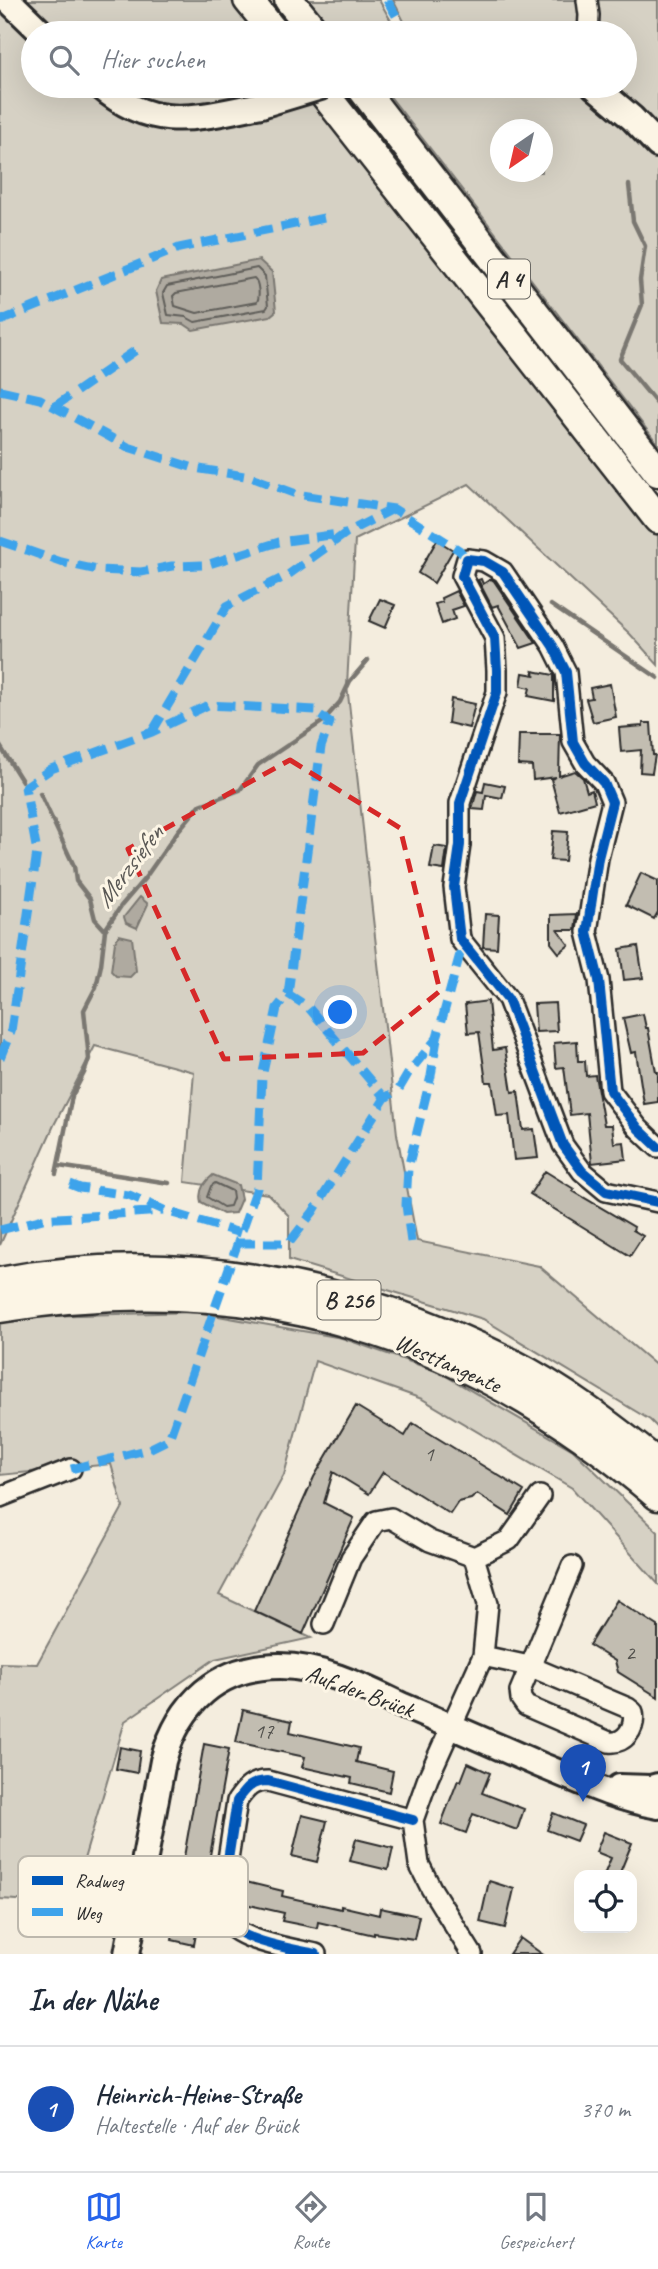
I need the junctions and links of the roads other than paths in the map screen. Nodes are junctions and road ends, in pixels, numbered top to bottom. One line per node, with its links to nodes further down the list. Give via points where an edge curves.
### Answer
1 (8, 0): 5 (main road)
2 (248, 0): 6 (highway)
3 (289, 0): 7 (highway)
4 (587, 0): 8 (street)
5 (30, 21)
6 (265, 21)
7 (306, 21)
8 (588, 21)
9 (116, 98): 10 (main road, bridge, via 143,113 183,120)
10 (284, 98)
11 (326, 98): 16 (highway, A 4)
12 (369, 98): 15 (highway, A 4)
13 (608, 98): 14 (main road)
14 (658, 145)
15 (658, 472)
16 (658, 519)
17 (658, 1147): 18 (street, via 610,1091 599,980 587,932 612,802 604,783 585,764 573,742 566,672 553,646 503,572 484,561 467,559 462,576 495,638 497,692 460,803 454,887 460,939 508,999 563,1144 582,1171 606,1191)
18 (658, 1202)
19 (0, 1282): 21 (highway, Westtangente / B 256, via 62,1273 161,1270 258,1279 329,1294 392,1312 512,1364 573,1401)
20 (0, 1308): 24 (highway, Westtangente / B 256, via 51,1299 153,1294 209,1297 330,1317 467,1367 543,1409)
21 (658, 1464)
22 (71, 1468): 25 (street)
23 (540, 1496): 26 (street, via 509,1540)
24 (658, 1496)
25 (0, 1497)
26 (474, 1557): 28 (street, via 430,1541 391,1518 376,1521 351,1558); 29 (street, via 488,1604)
27 (572, 1566): 30 (street)
28 (324, 1624)
29 (483, 1656): 30 (street); 31 (street)
30 (529, 1666): 30 (street, via 634,1712 625,1739 609,1742 526,1706 520,1691)
31 (453, 1727): 33 (main road, Auf der Brück); 35 (street); 36 (main road, Auf der Brück, via 307,1669 283,1665 236,1673 196,1698 170,1738)
32 (658, 1786): 33 (main road)
33 (594, 1787): 34 (main road, Auf der Brück)
34 (658, 1806)
35 (413, 1820): 37 (street, via 256,1781 237,1801); 40 (street, via 419,1864)
36 (145, 1856)
37 (229, 1856)
38 (248, 1936): 39 (street)
39 (316, 1954)
40 (472, 1954)

